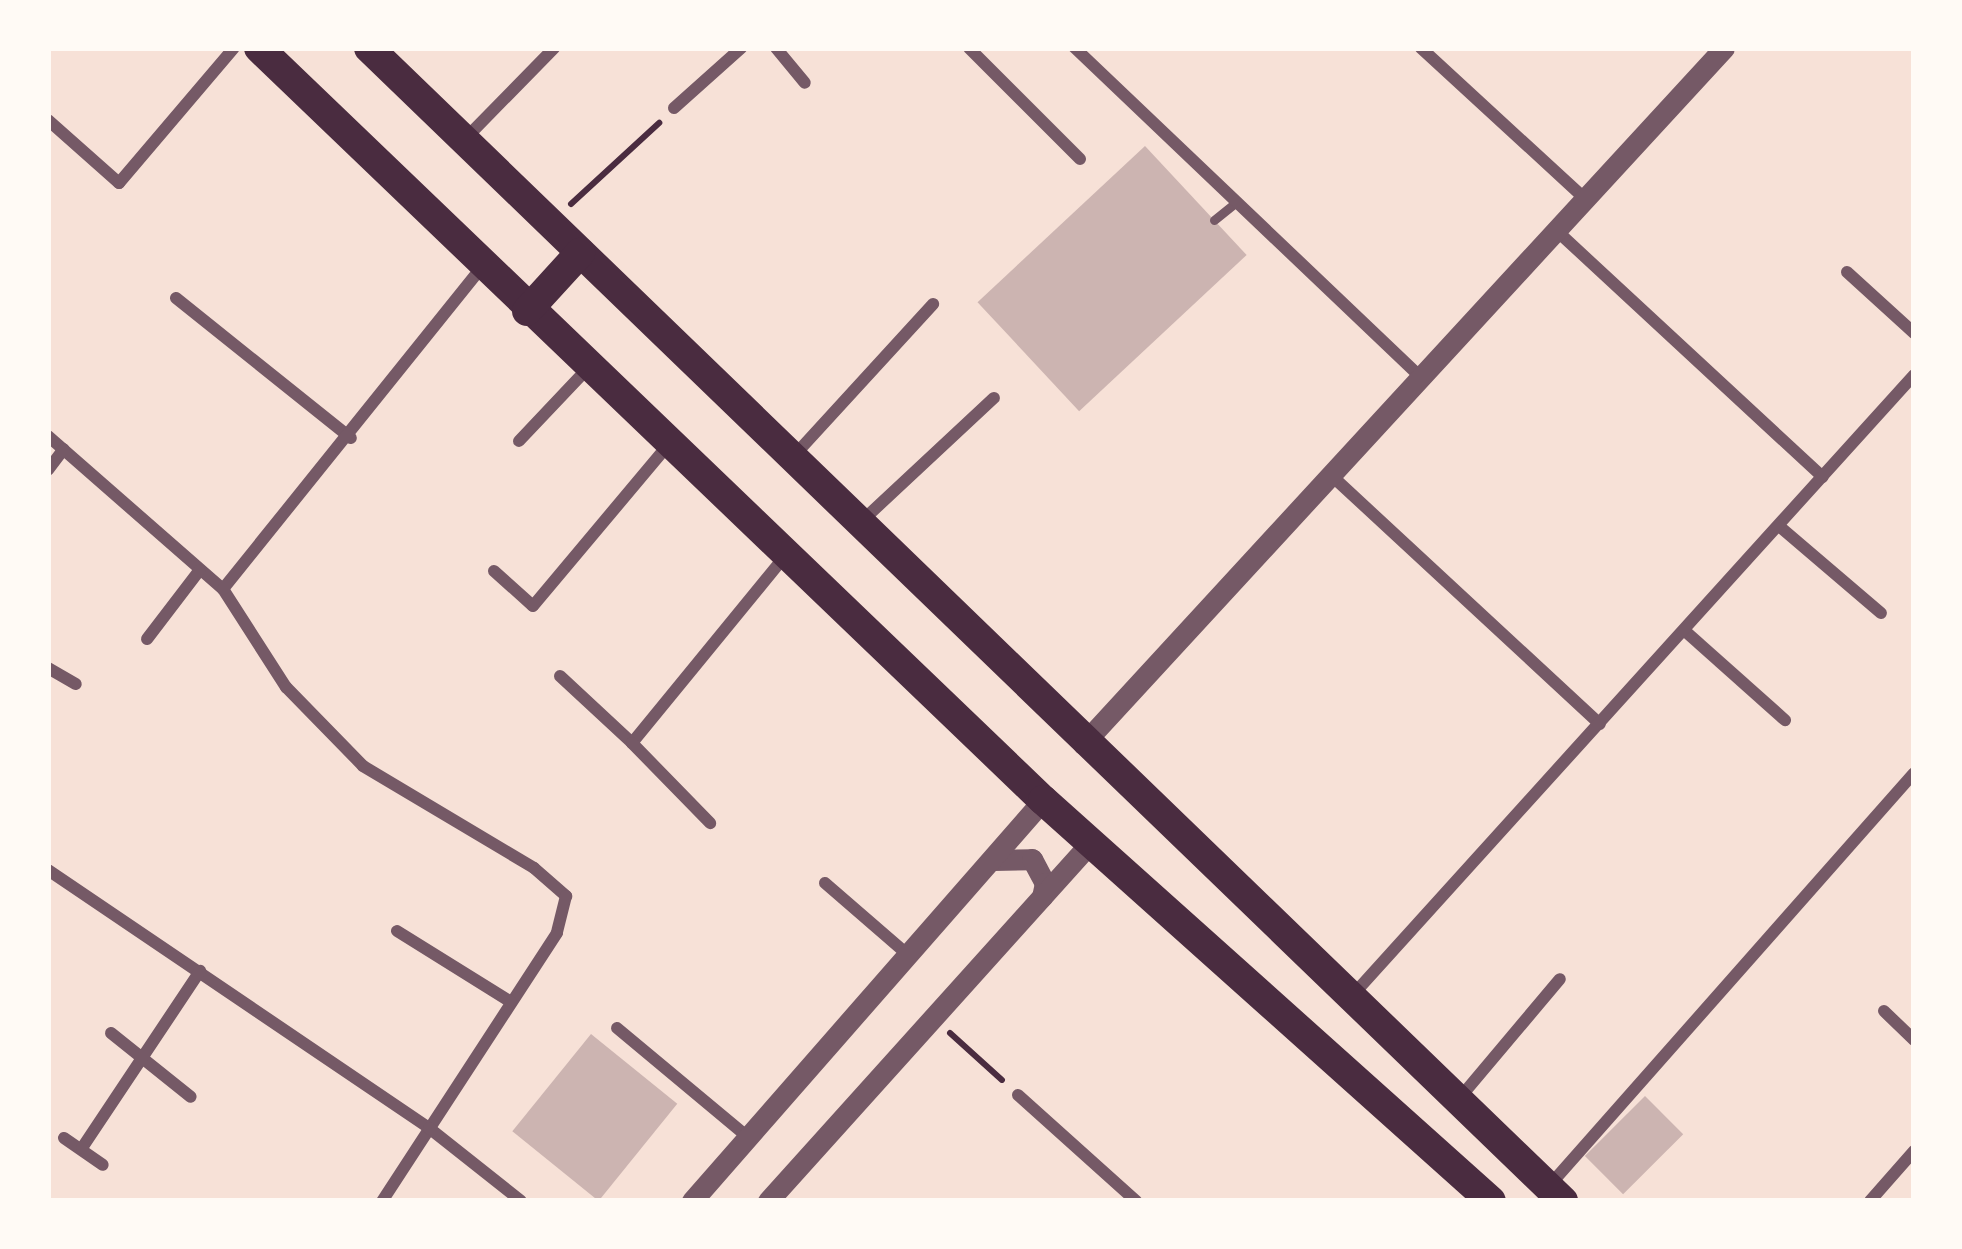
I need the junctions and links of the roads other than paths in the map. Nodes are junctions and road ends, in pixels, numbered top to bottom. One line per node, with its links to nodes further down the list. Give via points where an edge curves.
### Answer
1 (234, 48): 13 (street, via 119,183)
2 (259, 48): 21 (main road)
3 (369, 48): 14 (main road)
4 (554, 48): 14 (street)
5 (741, 48): 12 (street)
6 (776, 48): 11 (street)
7 (969, 48): 15 (street)
8 (1075, 48): 17 (street)
9 (1420, 48): 16 (street)
10 (1724, 48): 16 (street)
11 (805, 83)
12 (674, 109)
13 (48, 120)
14 (464, 140): 20 (main road)
15 (1080, 159)
16 (1584, 198): 19 (street)
17 (1236, 202): 18 (lane); 29 (street)
18 (1214, 220)
19 (1557, 231): 29 (street); 39 (street)
20 (580, 253): 25 (main road); 36 (main road)
21 (482, 267): 25 (main road); 32 (street)
22 (1847, 272): 26 (street)
23 (176, 298): 32 (street)
24 (933, 304): 36 (street)
25 (527, 311): 27 (main road)
26 (1914, 333)
27 (587, 369): 33 (street); 34 (main road)
28 (1914, 375): 39 (street)
29 (1421, 378): 38 (street)
30 (994, 398): 40 (street)
31 (48, 436): 35 (street)
32 (351, 438): 45 (street)
33 (519, 441)
34 (668, 445): 42 (main road); 44 (street, via 532,606)
35 (64, 449): 37 (street); 43 (street)
36 (790, 460): 40 (main road)
37 (48, 470)
38 (1332, 476): 53 (street); 55 (street)
39 (1823, 476): 41 (street)
40 (857, 525): 55 (main road)
41 (1779, 526): 46 (street); 47 (street)
42 (785, 556): 54 (street); 57 (main road)
43 (199, 571): 45 (street); 48 (street)
44 (494, 571)
45 (223, 589): 69 (street, via 286,687 363,766 534,868 566,896 557,933)
46 (1881, 613)
47 (1685, 631): 52 (street); 53 (street)
48 (147, 640)
49 (48, 668): 51 (street)
50 (560, 676): 54 (street)
51 (76, 684)
52 (1785, 720)
53 (1600, 724): 68 (street)
54 (632, 743): 58 (street)
55 (1083, 744): 68 (main road)
56 (1914, 773): 84 (street)
57 (1043, 800): 59 (main road); 60 (street)
58 (710, 823)
59 (1091, 842): 63 (street); 90 (main road)
60 (992, 861): 63 (street, via 1004,854 1031,859 1045,883); 65 (street)
61 (48, 870): 66 (street)
62 (825, 883): 65 (street)
63 (1042, 897): 88 (street)
64 (397, 931): 69 (street)
65 (908, 955): 79 (street)
66 (200, 971): 74 (street); 78 (street)
67 (1560, 979): 77 (street)
68 (1350, 998): 77 (main road)
69 (511, 1002): 78 (street)
70 (1884, 1011): 73 (street)
71 (616, 1028): 79 (street)
72 (111, 1033): 74 (street)
73 (1914, 1040)
74 (144, 1057): 76 (street); 81 (street)
75 (1018, 1095): 89 (street)
76 (190, 1097)
77 (1457, 1101): 84 (main road)
78 (428, 1128): 85 (street); 86 (street)
79 (748, 1137): 87 (street)
80 (64, 1138): 81 (street)
81 (82, 1148): 83 (street)
82 (1914, 1151): 91 (street)
83 (103, 1165)
84 (1555, 1194)
85 (382, 1201)
86 (520, 1201)
87 (692, 1201)
88 (768, 1201)
89 (1136, 1201)
90 (1491, 1201)
91 (1870, 1201)

